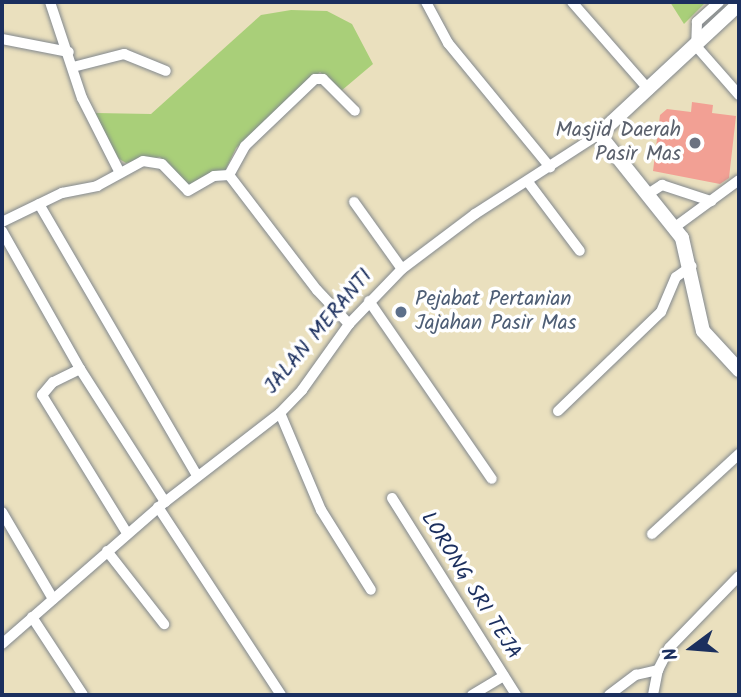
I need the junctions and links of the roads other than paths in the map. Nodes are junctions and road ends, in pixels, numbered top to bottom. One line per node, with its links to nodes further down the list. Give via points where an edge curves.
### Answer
1 (50, 2): 8 (street)
2 (426, 2): 15 (street, via 448,43)
3 (572, 2): 11 (street)
4 (719, 2): 7 (street, via 697,22)
5 (739, 4): 7 (main road, JALAN MERANTI)
6 (2, 39): 8 (street)
7 (696, 46): 11 (main road, JALAN MERANTI); 12 (street)
8 (69, 52): 9 (street)
9 (73, 67): 10 (street, via 124,54); 16 (street, via 92,120)
10 (166, 71)
11 (649, 90): 14 (main road, JALAN MERANTI)
12 (739, 95)
13 (355, 111): 17 (street, via 323,79 315,79 245,146)
14 (599, 134): 15 (street, JALAN MERANTI); 20 (main road)
15 (550, 167): 19 (street, JALAN MERANTI)
16 (120, 173): 17 (street, via 143,161 156,161 188,191 214,176); 23 (street, via 97,186)
17 (229, 175): 31 (street, via 317,290)
18 (739, 180): 21 (street)
19 (528, 182): 27 (street); 29 (street, JALAN MERANTI, via 430,245)
20 (648, 194): 21 (street, via 662,185); 25 (main road)
21 (711, 201): 25 (street)
22 (354, 202): 29 (street)
23 (39, 204): 24 (street); 37 (street)
24 (2, 222)
25 (675, 227): 28 (main road)
26 (2, 231): 32 (street)
27 (580, 251)
28 (692, 266): 33 (main road, via 703,331); 34 (street, via 676,276 661,312)
29 (402, 269): 30 (street, JALAN MERANTI)
30 (369, 301): 31 (street, JALAN MERANTI); 38 (street)
31 (349, 324): 35 (street, JALAN MERANTI, via 302,390)
32 (80, 369): 40 (street); 42 (street, via 53,382 42,396)
33 (739, 369)
34 (558, 411)
35 (279, 413): 37 (street, JALAN MERANTI); 46 (street, via 321,510)
36 (739, 454): 43 (street)
37 (197, 476): 40 (street, JALAN MERANTI)
38 (492, 479)
39 (392, 498): 52 (street, LORONG SRI TEJA)
40 (162, 505): 42 (street, JALAN MERANTI); 54 (street)
41 (2, 512): 47 (street)
42 (127, 533): 44 (street, JALAN MERANTI)
43 (652, 534)
44 (107, 551): 47 (street, JALAN MERANTI); 49 (street)
45 (739, 576): 51 (street, via 675,640)
46 (371, 590)
47 (53, 599): 48 (street, JALAN MERANTI)
48 (32, 617): 50 (street, JALAN MERANTI); 53 (street)
49 (164, 624)
50 (2, 644)
51 (658, 670): 57 (street, via 636,675); 58 (street)
52 (504, 676): 55 (street); 56 (street, LORONG SRI TEJA)
53 (83, 695)
54 (281, 695)
55 (471, 695)
56 (516, 695)
57 (610, 695)
58 (653, 695)

